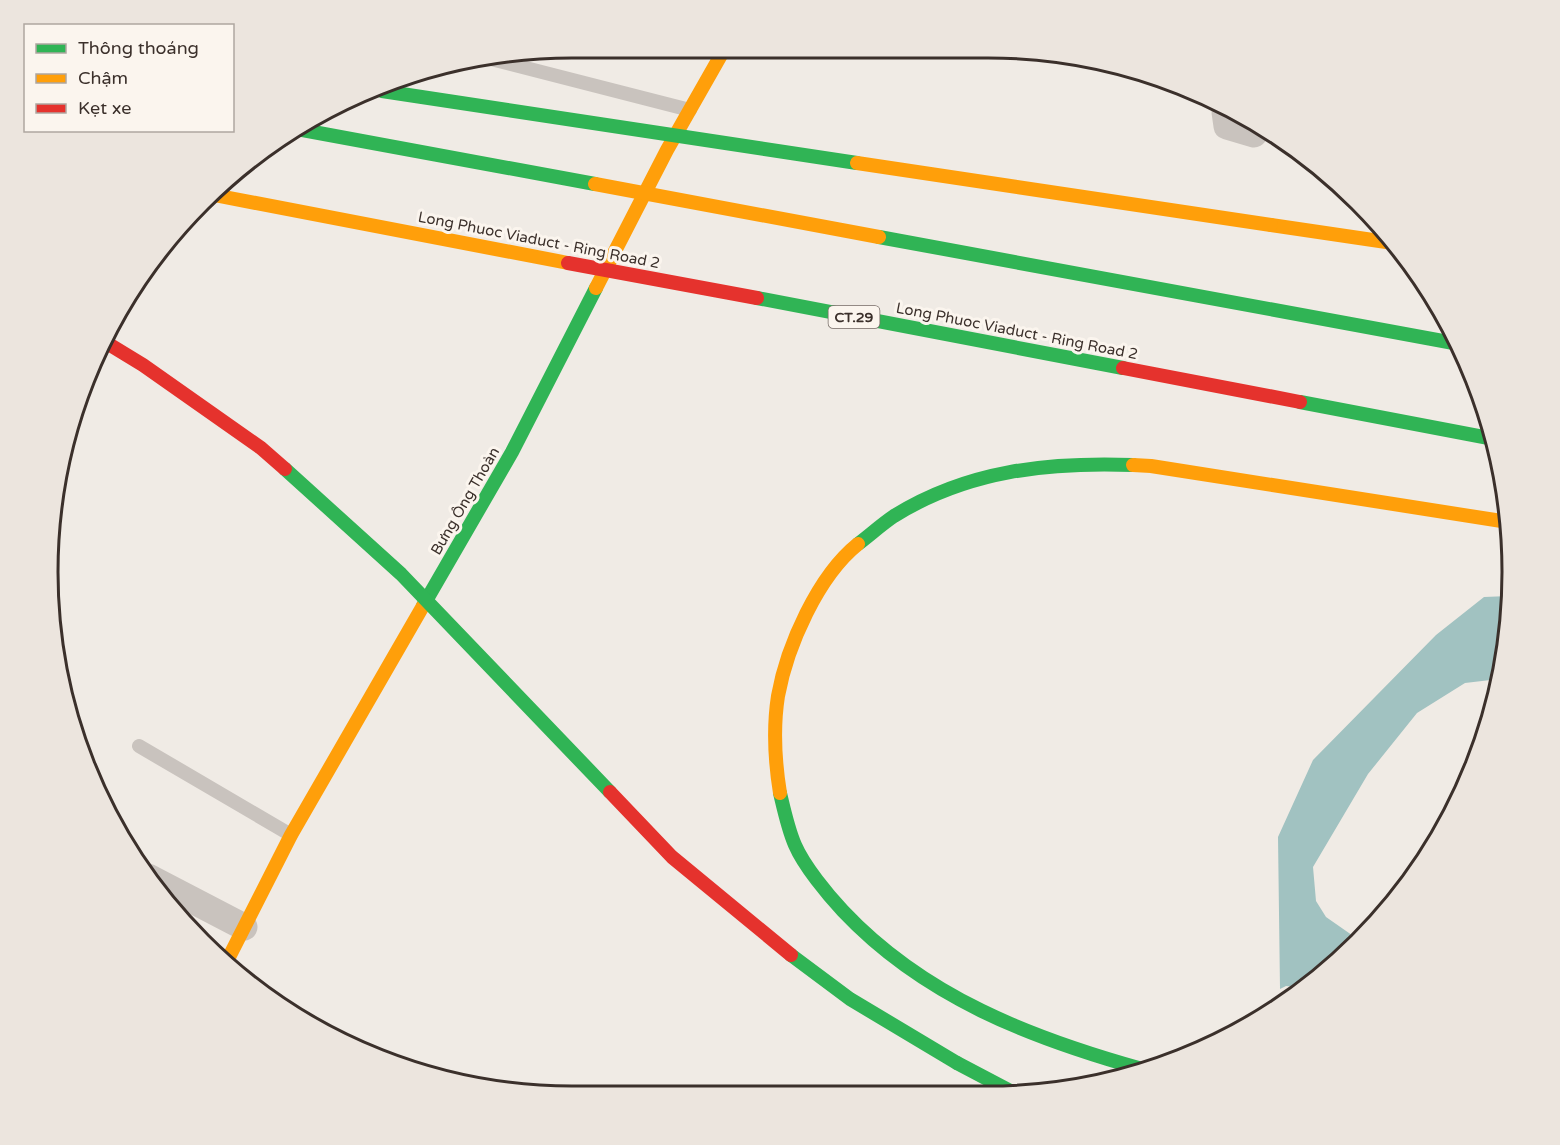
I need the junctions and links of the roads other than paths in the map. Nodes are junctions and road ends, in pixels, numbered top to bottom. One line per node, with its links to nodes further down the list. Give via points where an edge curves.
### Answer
1 (719, 58): 4 (main road, Bưng Ông Thoàn)
2 (506, 63): 4 (lane)
3 (391, 92): 9 (main road, bridge)
4 (690, 110): 15 (main road, Bưng Ông Thoàn, via 512,452)
5 (1226, 118): 7 (street, via 1227,126)
6 (309, 131): 10 (main road, bridge)
7 (1254, 134)
8 (222, 197): 12 (main road, Long Phuoc Viaduct - Ring Road 2 / CT.29, bridge)
9 (1380, 241)
10 (1446, 342)
11 (112, 346): 20 (main road, bridge, via 261,448 392,566 672,857 778,946 841,992)
12 (1483, 437)
13 (1498, 520): 19 (main road, via 1150,466 1094,463 1031,468 960,484 896,514 851,549 816,594 792,646 776,700 775,753 781,804 797,851 827,895 866,938 913,973 975,1010 1032,1035)
14 (140, 746): 15 (lane)
15 (291, 835): 17 (main road, Bưng Ông Thoàn)
16 (166, 886): 17 (street)
17 (244, 927): 18 (main road, Bưng Ông Thoàn)
18 (230, 955)
19 (1131, 1066)
20 (1000, 1086)

